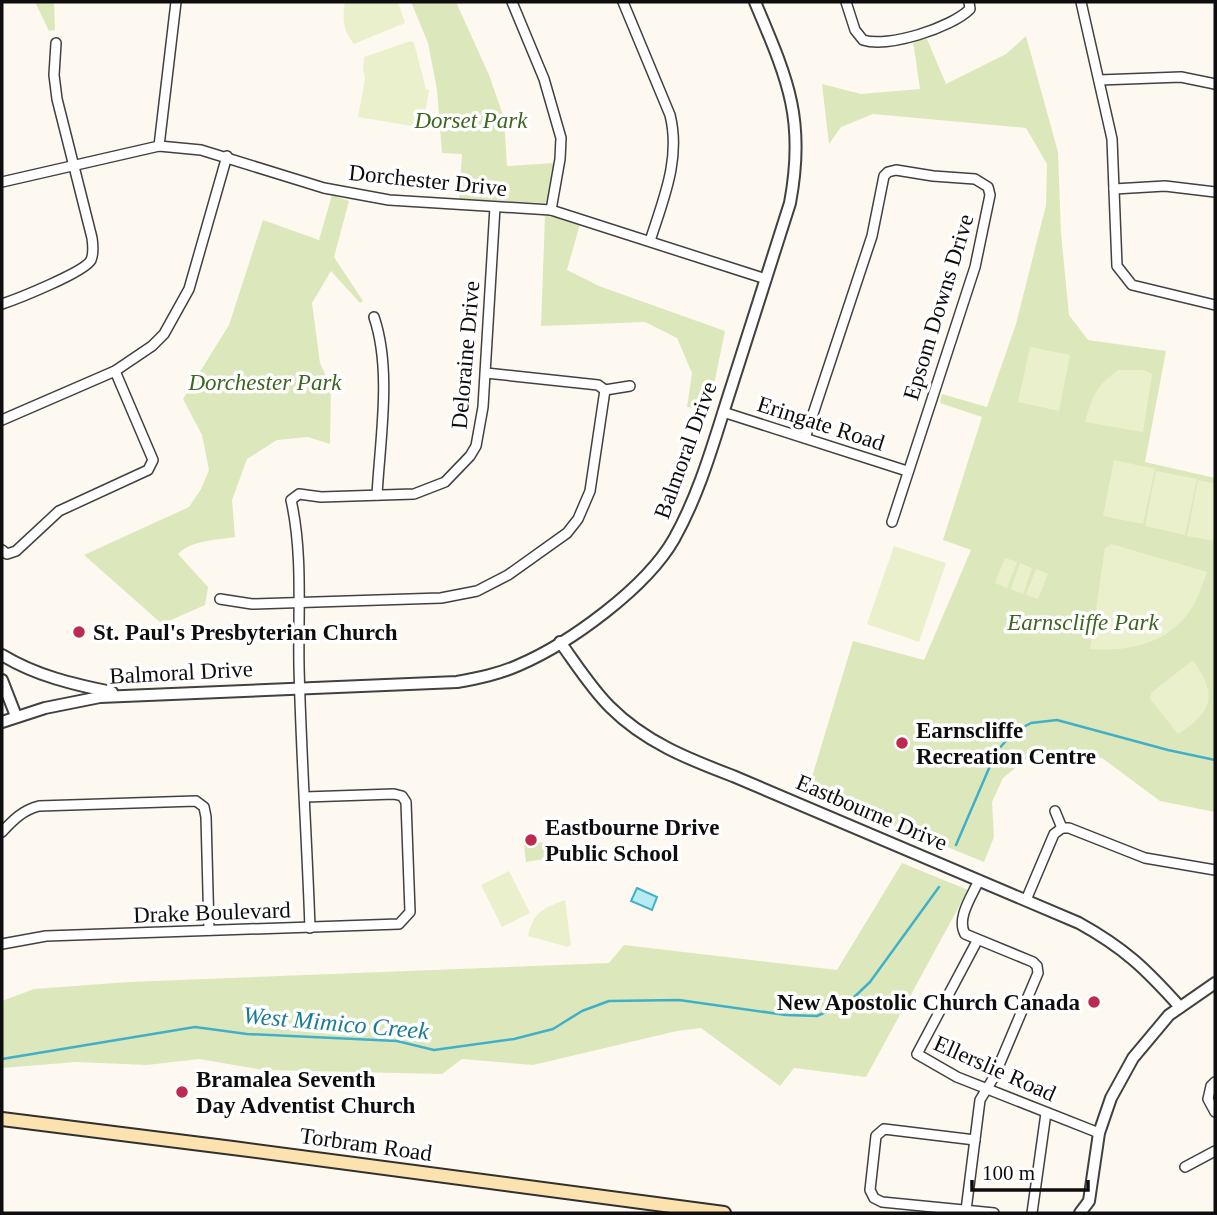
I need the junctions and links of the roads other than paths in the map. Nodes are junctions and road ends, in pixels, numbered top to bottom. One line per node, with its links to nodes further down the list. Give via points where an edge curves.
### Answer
1 (176, 2): 11 (street)
2 (512, 2): 18 (street, via 544,79 561,138)
3 (623, 2): 19 (street, via 673,130 671,172)
4 (755, 2): 20 (street, Balmoral Drive, via 789,87 797,136 790,203)
5 (846, 2): 6 (street, via 863,40 880,42 914,36 959,18 970,9)
6 (969, 2)
7 (1081, 2): 9 (street)
8 (57, 43): 13 (street, via 57,99)
9 (1099, 80): 10 (street, via 1181,77); 15 (street, via 1112,139)
10 (1215, 84)
11 (159, 146): 12 (street, Dorchester Drive); 13 (street, Dorchester Drive)
12 (227, 156): 17 (street, Dorchester Drive, via 363,196); 24 (street, via 190,289 173,321 152,346)
13 (74, 164): 14 (street, Dorchester Drive); 21 (street, via 92,238 90,262 78,272)
14 (2, 182)
15 (1114, 189): 16 (street, via 1165,186); 22 (street, via 1117,266 1122,274 1132,285)
16 (1215, 192)
17 (495, 207): 18 (street, Dorchester Drive); 25 (street, Deloraine Drive)
18 (551, 211): 19 (street, Dorchester Drive)
19 (650, 241): 20 (street, Dorchester Drive)
20 (766, 279): 28 (street, Balmoral Drive)
21 (2, 303)
22 (1215, 304)
23 (374, 317): 32 (street, via 383,386)
24 (115, 370): 29 (street); 34 (street, via 152,466 59,511 16,551 7,554)
25 (485, 373): 27 (street, via 598,385); 32 (street, Deloraine Drive, via 476,446 459,469 429,490)
26 (630, 386): 27 (street)
27 (605, 390): 36 (street, via 587,500 567,533 541,553 491,585 458,596)
28 (723, 412): 30 (street, Eringate Road); 37 (street, Balmoral Drive, via 696,494 673,541 624,597)
29 (2, 419)
30 (806, 438): 31 (street, Eringate Road); 31 (street, Epsom Downs Drive, via 872,236 884,176 896,170 975,179 988,187 990,195 975,267)
31 (907, 471): 33 (street, Epsom Downs Drive)
32 (377, 495): 36 (street, Deloraine Drive, via 293,497)
33 (892, 522)
34 (2, 550)
35 (220, 599): 36 (street)
36 (299, 603): 40 (street, Deloraine Drive)
37 (560, 642): 40 (street, Balmoral Drive, via 532,659 481,678); 49 (street, Eastbourne Drive, via 611,708 665,748)
38 (2, 655): 41 (street, via 61,682)
39 (2, 680): 42 (street)
40 (300, 688): 41 (street, Balmoral Drive); 44 (street, Drake Boulevard)
41 (128, 695): 42 (street, Balmoral Drive, via 76,701)
42 (16, 716): 43 (street, Balmoral Drive)
43 (2, 722)
44 (305, 797): 51 (street, Drake Boulevard); 51 (street, via 394,794 402,796 407,808 410,912 406,918 399,924)
45 (1055, 811): 46 (street)
46 (1062, 828): 48 (street, via 1144,858); 50 (street, via 1054,834)
47 (2, 832): 52 (street, via 28,809 39,806 196,801 204,807 206,817)
48 (1215, 870)
49 (979, 880): 50 (street, Eastbourne Drive); 53 (street, via 960,926)
50 (1026, 900): 56 (street, Eastbourne Drive, via 1114,943)
51 (310, 928): 52 (street, Drake Boulevard)
52 (209, 930): 54 (street, Drake Boulevard, via 46,936)
53 (977, 940): 58 (street, via 1033,962 1038,973); 58 (street, Ellerslie Road, via 917,1054 957,1077)
54 (2, 944)
55 (1215, 984): 56 (street)
56 (1180, 1007): 62 (street, via 1133,1058 1111,1098)
57 (1215, 1082): 59 (street, via 1208,1099)
58 (987, 1087): 60 (street, Ellerslie Road); 63 (street, via 979,1103)
59 (1215, 1112)
60 (1046, 1113): 62 (street, Ellerslie Road); 70 (street)
61 (2, 1119): 68 (main road, Torbram Road)
62 (1099, 1133): 66 (street)
63 (975, 1140): 67 (street); 67 (street, via 884,1129 876,1136 870,1190 874,1198)
64 (1215, 1151): 65 (street)
65 (1185, 1167)
66 (1089, 1201): 71 (street); 72 (street)
67 (966, 1210): 69 (street)
68 (724, 1213)
69 (994, 1213)
70 (1032, 1213)
71 (1080, 1213)
72 (1094, 1213)

